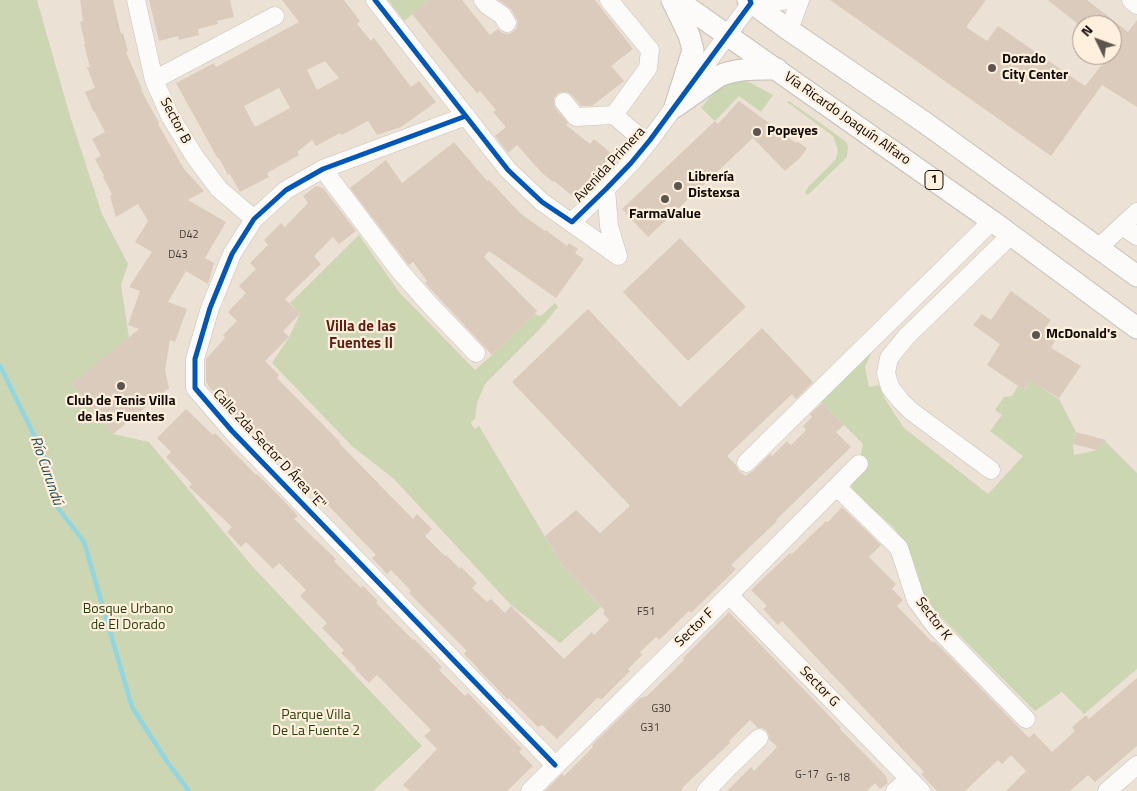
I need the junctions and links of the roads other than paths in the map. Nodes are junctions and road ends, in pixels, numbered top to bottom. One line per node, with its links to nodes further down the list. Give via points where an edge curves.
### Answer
1 (136, 0): 17 (street, Sector B)
2 (375, 0): 21 (street, Avenida Primera)
3 (483, 0): 13 (street)
4 (609, 0): 20 (street, via 650,50 648,68)
5 (672, 0): 19 (main road, via 693,50)
6 (677, 0): 15 (main road, Vía Ricardo Joaquín Alfaro / 1)
7 (788, 0): 10 (street, via 764,4)
8 (800, 0): 14 (street)
9 (1131, 0): 11 (street)
10 (750, 1): 14 (main road); 15 (street, Avenida Primera)
11 (1137, 5)
12 (274, 16): 17 (street)
13 (507, 23)
14 (789, 30): 31 (main road, via 924,122)
15 (728, 36): 16 (main road, Vía Ricardo Joaquín Alfaro / 1); 19 (street, Avenida Primera)
16 (777, 69): 19 (main road, via 727,72); 27 (main road, Vía Ricardo Joaquín Alfaro / 1)
17 (154, 80): 26 (street, Sector B, via 170,116 195,157 219,189)
18 (564, 102): 20 (street, via 576,117)
19 (675, 107): 22 (street, Avenida Primera)
20 (614, 115): 22 (street, via 637,135)
21 (466, 116): 23 (street, Calle 2da Sector D Área "E"); 28 (street, Avenida Primera, via 508,170 542,202)
22 (650, 140): 24 (street, Avenida Primera)
23 (322, 169): 26 (street, Calle 2da Sector D Área "E", via 286,190); 34 (street, via 398,270)
24 (606, 189): 28 (street, Avenida Primera); 28 (street, via 609,226 618,256)
25 (1137, 212): 29 (street)
26 (254, 219): 42 (street, Calle 2da Sector D Área "E", via 232,254 210,308 195,359 195,388 232,431)
27 (992, 221): 30 (main road, Vía Ricardo Joaquín Alfaro / 1); 35 (street)
28 (572, 222)
29 (1130, 231): 31 (street)
30 (1011, 235): 33 (main road, Vía Ricardo Joaquín Alfaro / 1); 37 (street, via 907,336 889,358 886,373 890,386 911,411)
31 (1098, 248): 32 (main road)
32 (1132, 269)
33 (1137, 328)
34 (476, 352)
35 (746, 463)
36 (859, 464): 38 (street, Sector F)
37 (991, 470)
38 (837, 487): 39 (street, Sector F); 40 (street, Sector K, via 899,548 916,600 936,628)
39 (729, 594): 42 (street, Sector F); 44 (street, Sector G)
40 (1026, 719)
41 (759, 738): 46 (street)
42 (556, 765): 45 (street, Sector F)
43 (1137, 765): 48 (street)
44 (915, 785): 47 (street, Sector G)
45 (530, 791)
46 (706, 791)
47 (896, 791)
48 (1107, 791)

